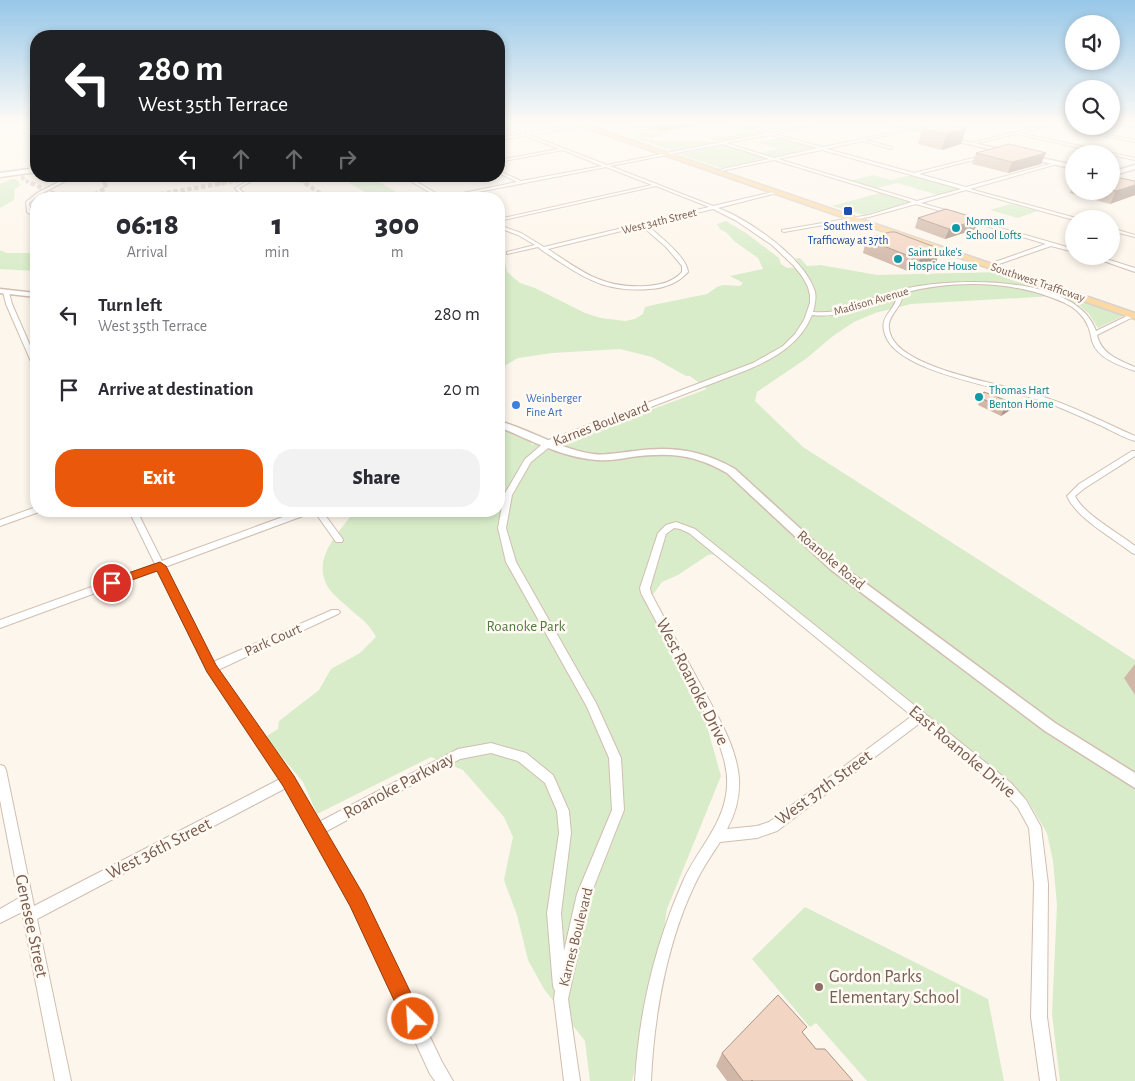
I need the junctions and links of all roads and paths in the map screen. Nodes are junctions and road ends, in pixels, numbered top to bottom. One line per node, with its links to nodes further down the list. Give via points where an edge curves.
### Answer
1 (27, 172): 11 (main road)
2 (574, 172): 16 (street)
3 (624, 172): 17 (street)
4 (721, 172): 23 (main road, Southwest Trafficway)
5 (729, 172): 30 (main road, Southwest Trafficway)
6 (818, 172): 25 (street)
7 (907, 172): 10 (street)
8 (919, 172): 10 (street)
9 (1023, 172): 18 (street)
10 (913, 174): 18 (street)
11 (0, 175)
12 (505, 175): 16 (street)
13 (62, 182): 19 (street)
14 (248, 182): 20 (street, via 237,188)
15 (415, 182): 21 (street)
16 (521, 183): 22 (street)
17 (657, 185): 26 (street); 32 (street)
18 (965, 189): 25 (street); 29 (street)
19 (42, 192)
20 (241, 192)
21 (434, 192)
22 (478, 192)
23 (776, 192): 26 (street, West 34th Street); 30 (main road, Southwest Trafficway)
24 (30, 201): 27 (street, via 27,203)
25 (916, 202): 28 (street); 30 (street)
26 (714, 207): 33 (street, West 34th Street); 50 (street, via 744,223 792,262 812,289)
27 (30, 212)
28 (958, 215)
29 (1065, 217)
30 (857, 218): 35 (street); 42 (main road, Southwest Trafficway); 51 (main road, Southwest Trafficway)
31 (967, 218): 38 (street)
32 (505, 219)
33 (644, 225): 39 (street, West 34th Street); 39 (street, via 685,266 685,272 673,282 632,289 607,285 585,277)
34 (505, 229): 39 (street)
35 (784, 231)
36 (1120, 232): 37 (street)
37 (1135, 236)
38 (1051, 244): 40 (street); 42 (street)
39 (540, 248): 41 (street, West 34th Street)
40 (1065, 248)
41 (509, 253)
42 (997, 263): 51 (main road, Southwest Trafficway)
43 (1119, 265): 44 (street)
44 (1135, 270)
45 (3, 291): 47 (street); 48 (street)
46 (900, 292): 50 (street, Madison Avenue, via 837,314); 52 (street, Madison Avenue, via 960,284 1027,289 1077,307 1087,316); 56 (street, via 900,298 886,317 885,326 890,342 902,353 938,370 1043,399)
47 (30, 294)
48 (9, 304): 49 (street); 53 (street)
49 (0, 306)
50 (811, 313): 57 (street, Karnes Boulevard, via 805,326 787,346 771,357)
51 (1134, 314): 52 (street)
52 (1094, 334): 54 (street, Madison Avenue, via 1100,349)
53 (30, 352)
54 (1135, 369)
55 (505, 426): 57 (street, Roanoke Road)
56 (1135, 439)
57 (549, 443): 60 (street, Karnes Boulevard, via 528,462 508,495); 76 (street, Roanoke Road, via 595,457 671,450 694,453 715,461 731,471 834,566 1050,727)
58 (1135, 453): 68 (street, via 1071,496 1082,512)
59 (30, 512): 65 (street)
60 (505, 512)
61 (135, 517): 69 (street)
62 (292, 517): 69 (street)
63 (322, 517): 66 (street)
64 (504, 517): 82 (street, Karnes Boulevard, via 502,528 511,562 592,706 616,758 618,810 584,894)
65 (0, 523)
66 (338, 540)
67 (706, 543): 73 (street, East Roanoke Drive); 78 (street, West Roanoke Drive, via 683,527 667,526 645,588 729,756 734,798)
68 (1135, 551)
69 (160, 566): 71 (street); 72 (street)
70 (335, 612): 72 (street, Park Court)
71 (0, 624)
72 (211, 668): 75 (street)
73 (920, 716): 78 (street, West 37th Street, via 773,826 757,832); 87 (street, East Roanoke Drive, via 1007,787 1022,804 1035,827 1042,884 1039,1017)
74 (0, 770): 79 (street, Genesee Street)
75 (288, 781): 77 (street); 81 (street, West 36th Street)
76 (1135, 781)
77 (316, 830): 82 (street, Roanoke Parkway, via 458,754 491,748 522,757 549,779 563,811 565,833 554,913); 84 (street, via 356,900)
78 (718, 836): 86 (street, West Roanoke Drive, via 690,881 666,947 654,989 644,1045)
79 (26, 902): 80 (street); 81 (street, Genesee Street)
80 (0, 916)
81 (29, 916): 83 (street, Genesee Street)
82 (561, 999): 85 (street, Karnes Boulevard)
83 (63, 1081)
84 (445, 1081)
85 (572, 1081)
86 (643, 1081)
87 (1048, 1081)

